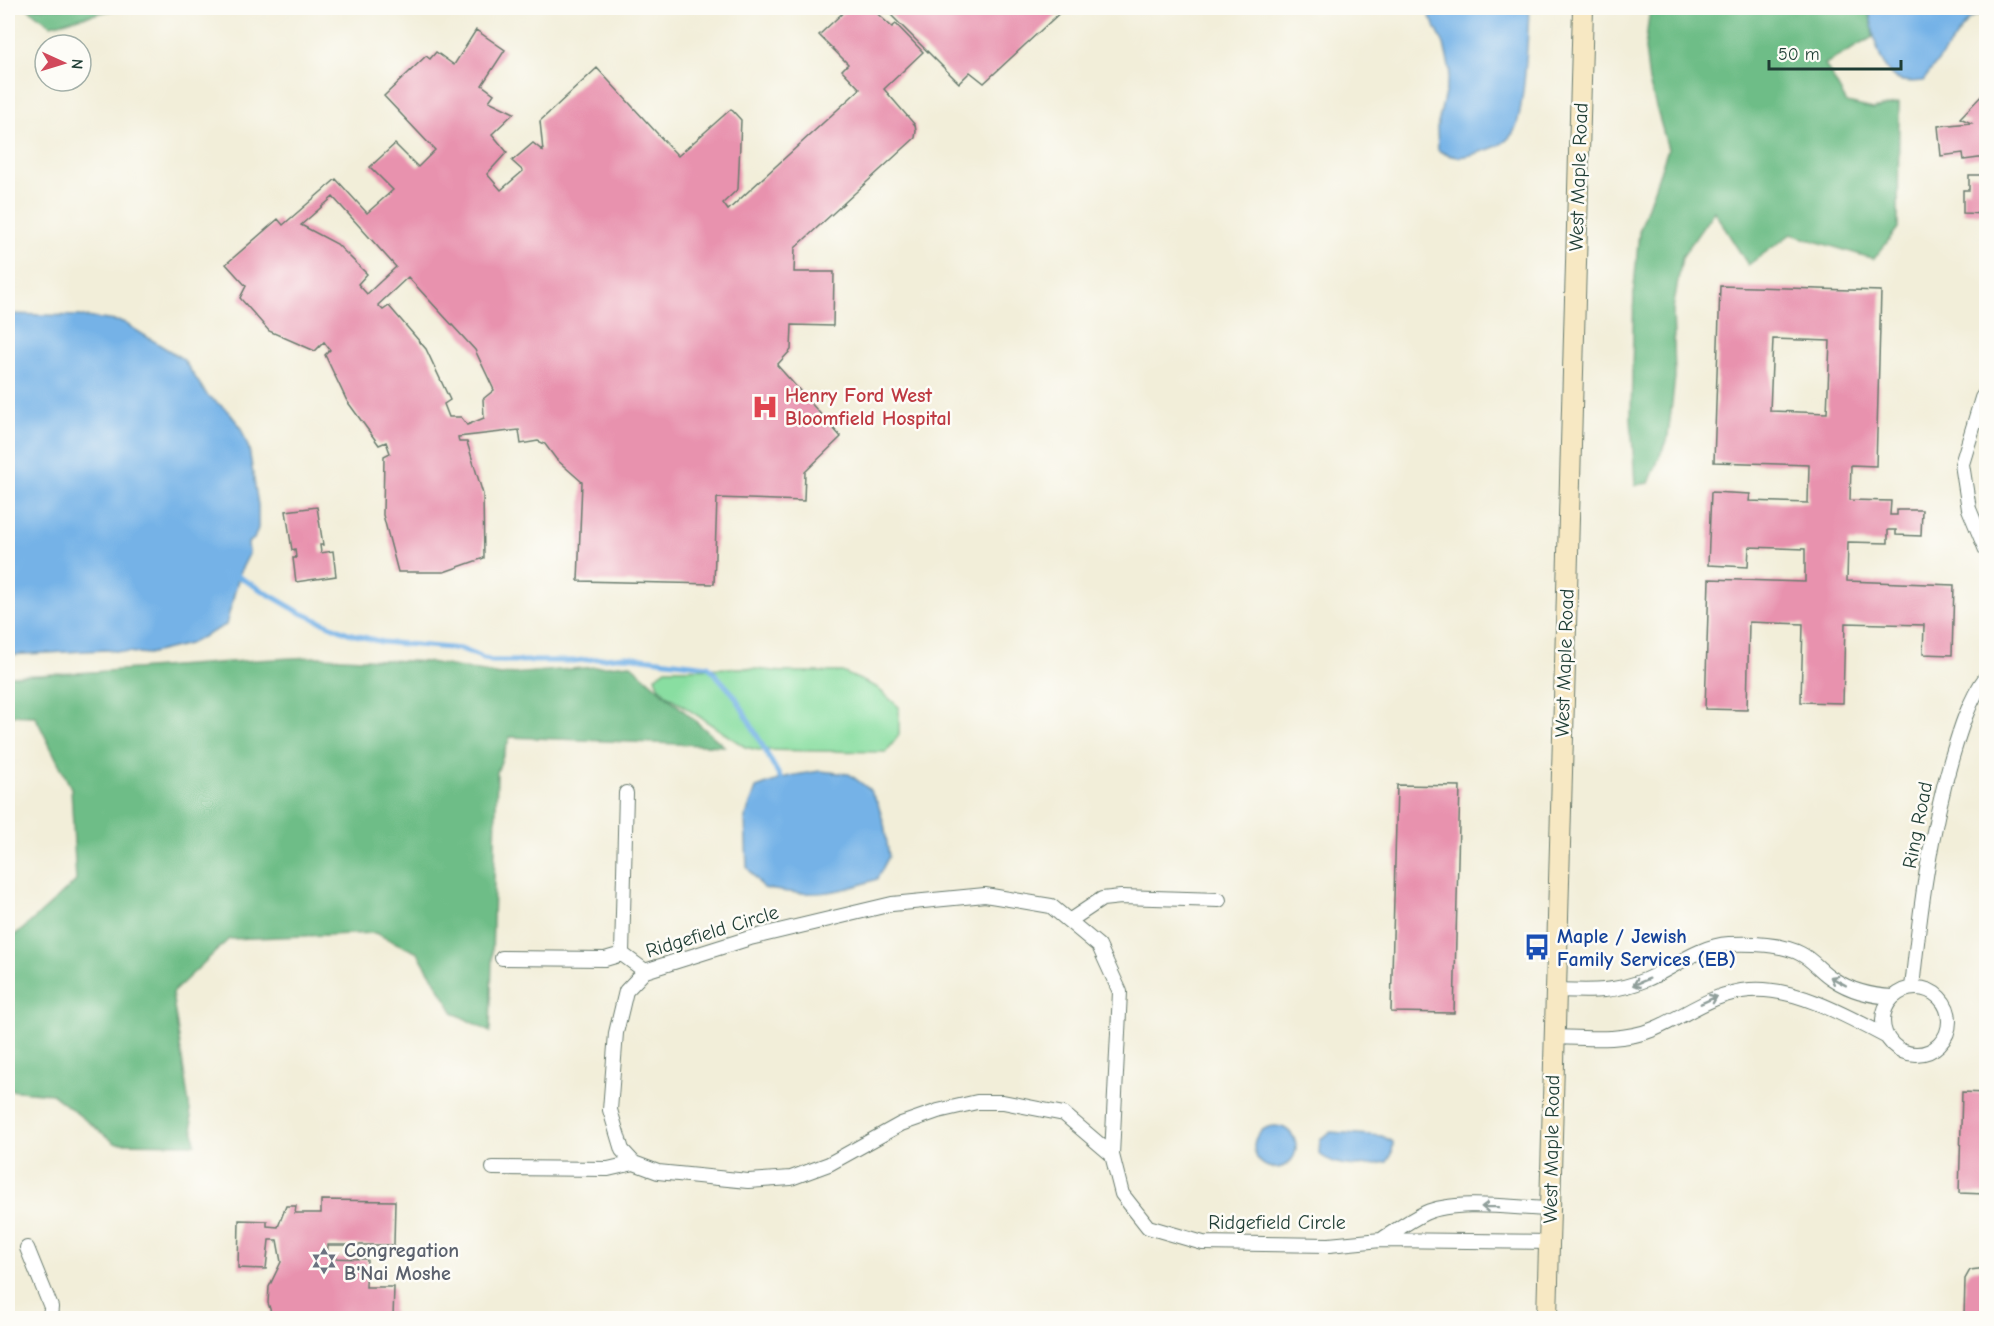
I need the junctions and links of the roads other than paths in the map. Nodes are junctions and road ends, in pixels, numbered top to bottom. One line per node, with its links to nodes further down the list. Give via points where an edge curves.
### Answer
1 (1583, 8): 12 (main road, West Maple Road)
2 (1986, 392): 3 (street, via 1962,464 1968,509)
3 (1986, 550)
4 (1986, 677): 11 (street, Ring Road, via 1962,724 1942,793 1926,877)
5 (626, 793): 8 (street)
6 (1219, 900): 7 (street, via 1102,899)
7 (1069, 921): 10 (street, Ridgefield Circle, via 1051,906 985,894 892,903 750,938); 16 (street, Ridgefield Circle, via 1099,946 1120,992)
8 (622, 954): 9 (street, via 605,959); 10 (street)
9 (502, 958)
10 (645, 971): 17 (street, Ridgefield Circle, via 626,991 616,1033 610,1110 622,1150)
11 (1912, 988): 13 (street); 15 (street, via 1933,992 1942,1000 1949,1023 1945,1037 1936,1048 1915,1055 1904,1053)
12 (1556, 990): 13 (street, one-way to 12, via 1853,990 1799,953 1737,944 1701,952 1648,980 1609,992); 14 (main road, West Maple Road)
13 (1893, 997): 15 (street, via 1883,1013)
14 (1554, 1037): 15 (street, one-way to 15, via 1609,1039 1653,1030 1715,997 1752,990 1791,995 1823,1006); 19 (main road, West Maple Road)
15 (1887, 1037)
16 (1112, 1155): 17 (street, via 1064,1114 1003,1102 977,1102 902,1124 829,1164 791,1178 748,1181 703,1177 658,1172); 20 (street, Ridgefield Circle, via 1122,1194 1148,1227 1203,1243 1329,1245)
17 (634, 1163): 18 (street, via 609,1169)
18 (493, 1168)
19 (1549, 1209): 20 (street, Ridgefield Circle, one-way to 20, via 1436,1210); 21 (main road, West Maple Road)
20 (1381, 1240): 21 (street, Ridgefield Circle)
21 (1549, 1242): 24 (main road, West Maple Road)
22 (27, 1248): 23 (street, via 51,1307)
23 (50, 1318)
24 (1547, 1318)

